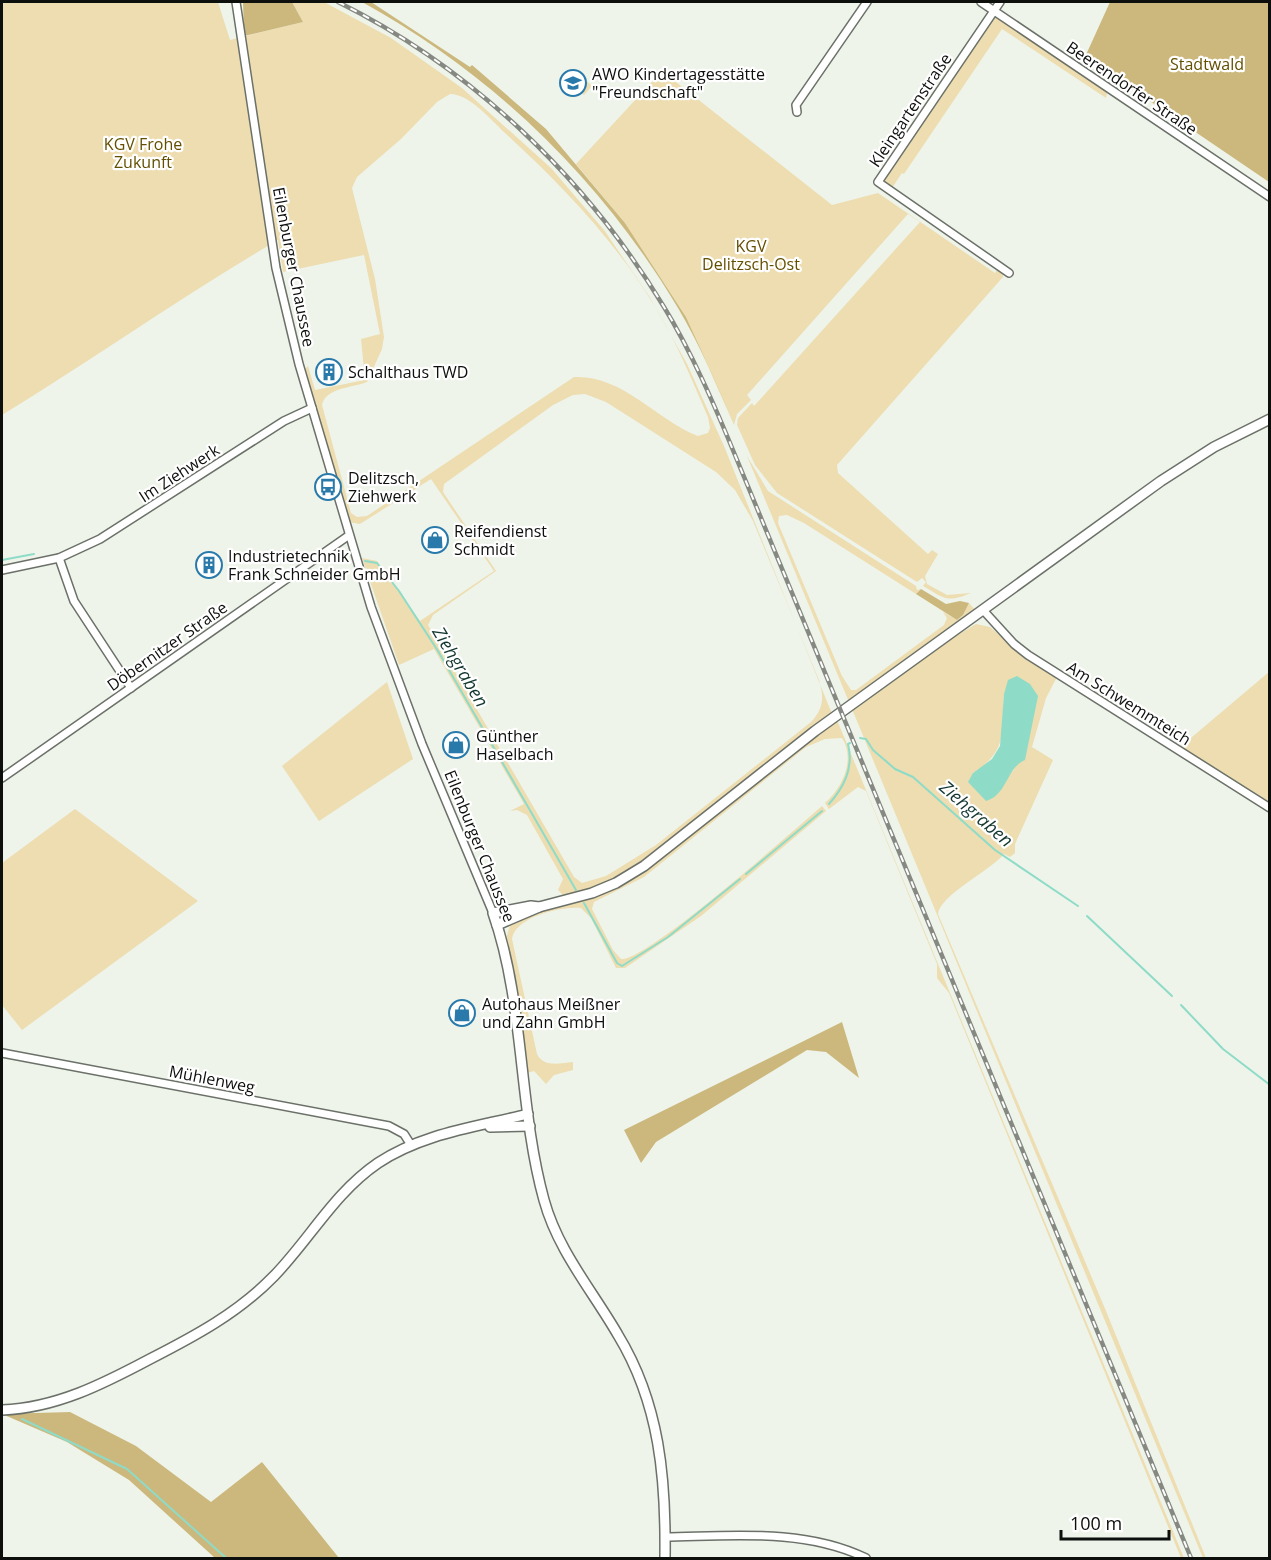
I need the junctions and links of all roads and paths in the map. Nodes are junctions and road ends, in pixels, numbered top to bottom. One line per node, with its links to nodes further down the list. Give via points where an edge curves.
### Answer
1 (236, 2): 9 (street, Eilenburger Chaussee, via 280,287)
2 (867, 2): 6 (street, via 796,105)
3 (981, 2): 5 (street, Beerendorfer Straße)
4 (1000, 2): 5 (street)
5 (994, 10): 7 (street, Beerendorfer Straße); 8 (street, Kleingartenstraße, via 878,182)
6 (796, 112)
7 (1269, 197)
8 (1008, 273)
9 (312, 408): 11 (street, Eilenburger Chaussee); 12 (street, Im Ziehwerk, via 284,421 100,539)
10 (1269, 419): 14 (main road, via 1190,462)
11 (348, 536): 15 (street, Döbernitzer Straße); 19 (street, Eilenburger Chaussee, via 422,744)
12 (59, 558): 13 (street, Im Ziehwerk); 15 (street, via 74,601)
13 (2, 570)
14 (983, 610): 17 (street, Am Schwemmteich, via 1028,655); 18 (main road, via 814,731 644,866 592,893)
15 (131, 688): 16 (street, Döbernitzer Straße)
16 (2, 778)
17 (1269, 808)
18 (539, 907): 19 (main road); 20 (main road)
19 (493, 913): 20 (main road, Eilenburger Chaussee)
20 (497, 925): 22 (main road, Eilenburger Chaussee, via 507,966)
21 (2, 1053): 25 (street, Mühlenweg, via 389,1126 404,1134)
22 (528, 1114): 23 (main road); 24 (main road, Eilenburger Chaussee)
23 (485, 1126): 24 (main road); 25 (main road)
24 (530, 1126): 27 (main road, Eilenburger Chaussee, via 550,1219 568,1257 628,1353 652,1410 664,1471)
25 (411, 1145): 26 (main road, via 378,1163 344,1192 276,1275 223,1319 93,1389 44,1404)
26 (2, 1410)
27 (665, 1537): 28 (main road, Eilenburger Chaussee); 29 (street, via 799,1539)
28 (665, 1558)
29 (866, 1558)

